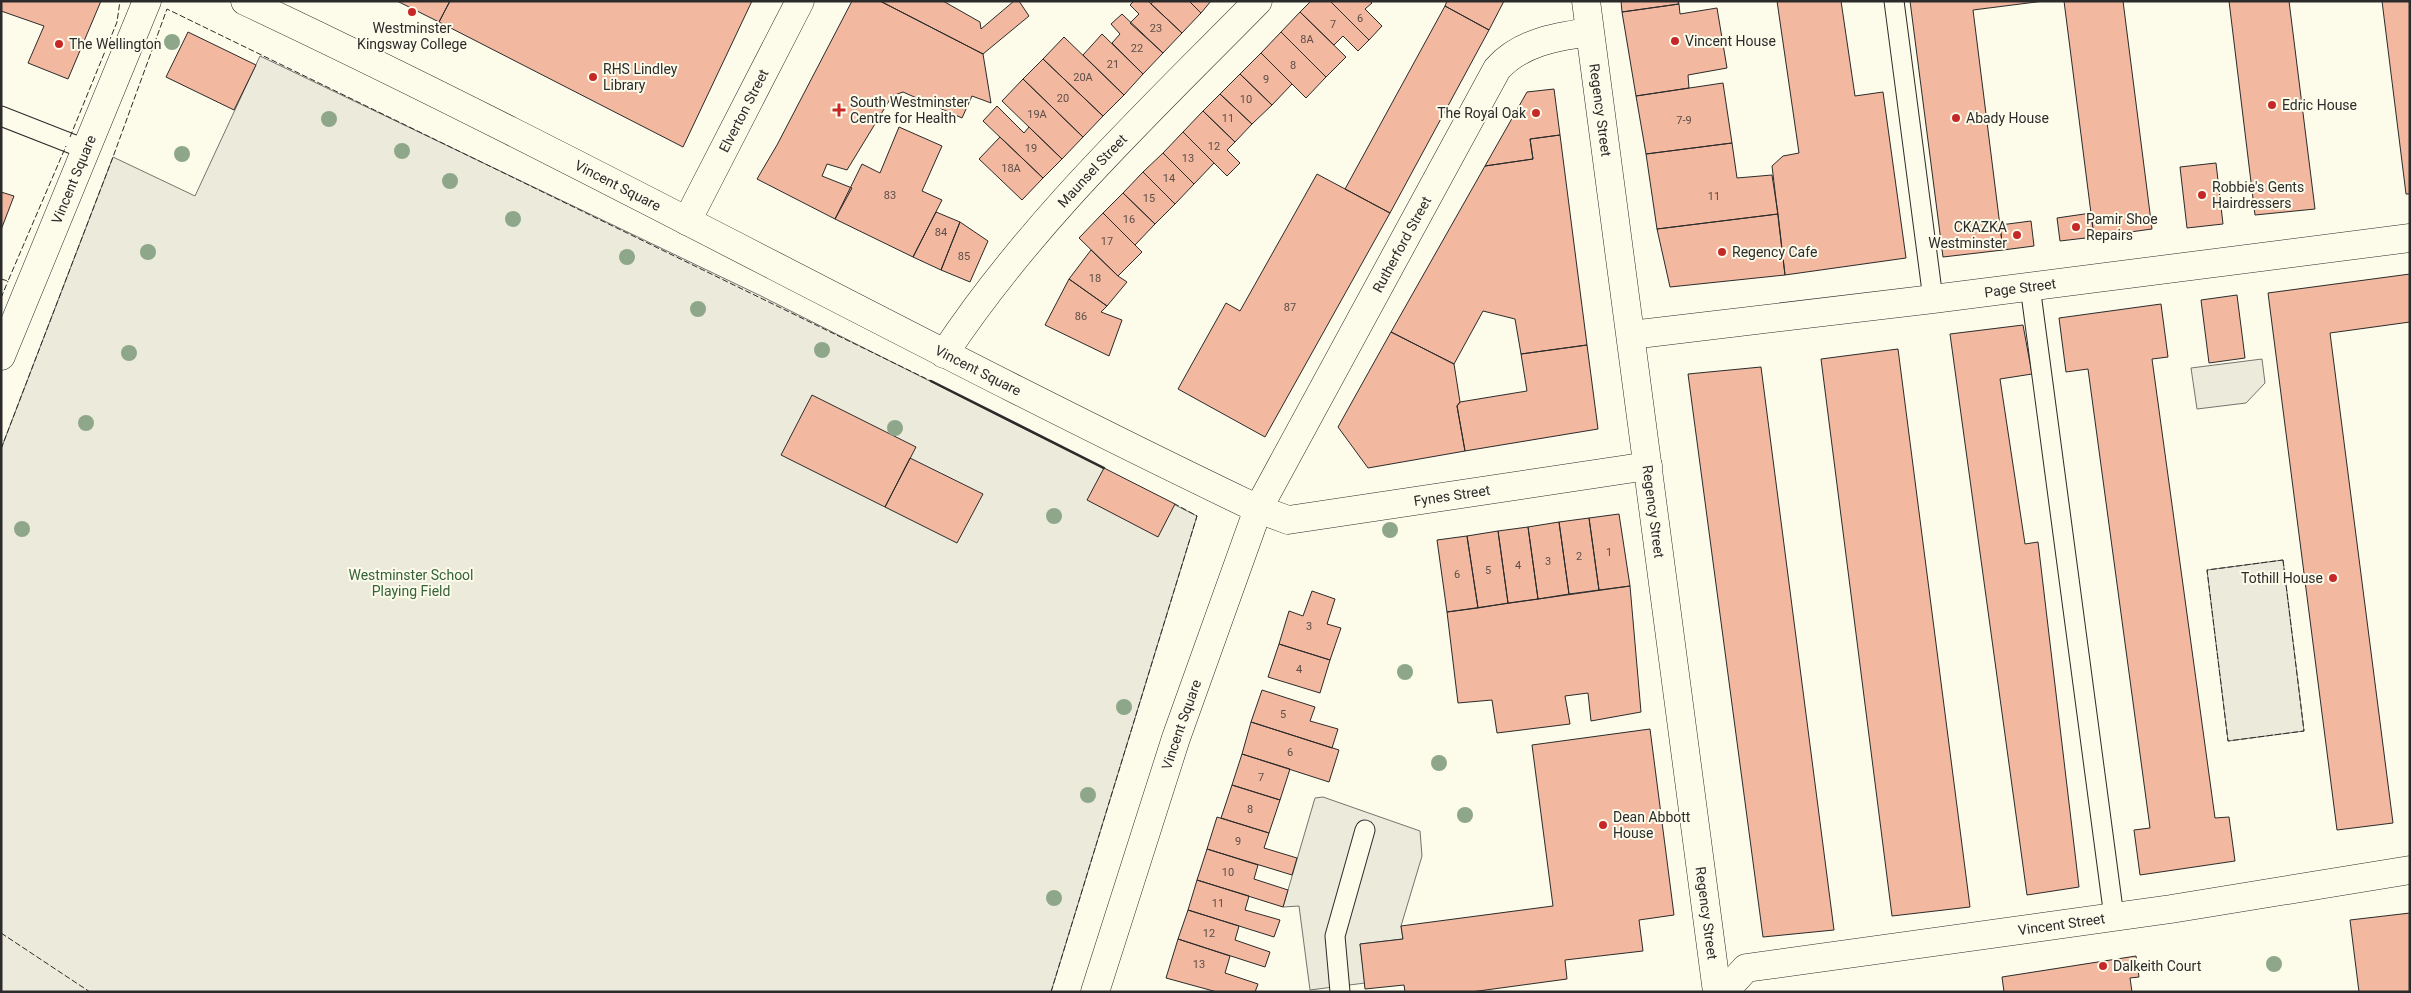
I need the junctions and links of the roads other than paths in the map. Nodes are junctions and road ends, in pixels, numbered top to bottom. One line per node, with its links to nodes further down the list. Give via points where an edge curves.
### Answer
1 (147, 1): 9 (street, Vincent Square)
2 (245, 1): 10 (street, Vincent Square, via 374,62)
3 (800, 1): 10 (street, Elverton Street)
4 (1258, 1): 15 (street, Maunsel Street, via 1049,218)
5 (1586, 1): 7 (street, Regency Street)
6 (1894, 1): 13 (lane)
7 (1590, 32): 14 (street, Regency Street); 18 (street, Rutherford Street, via 1530,45 1514,53 1497,69)
8 (1, 116): 9 (lane)
9 (85, 149): 16 (street, Vincent Square)
10 (687, 221): 15 (street, Vincent Square)
11 (2410, 238): 12 (street, Page Street)
12 (2030, 286): 13 (street, Page Street); 21 (lane)
13 (1933, 299): 14 (street, Page Street)
14 (1631, 334): 17 (street, Regency Street)
15 (944, 354): 18 (street, Vincent Square)
16 (1, 356)
17 (1648, 466): 18 (street, Fynes Street, via 1288,520); 24 (street, Regency Street)
18 (1258, 509): 22 (street, Vincent Square, via 1176,738)
19 (1365, 830): 23 (lane, via 1335,936)
20 (2410, 870): 21 (street, Vincent Street)
21 (2114, 917): 25 (street, Vincent Street, via 1746,968)
22 (1102, 990)
23 (1340, 992)
24 (1717, 992)
25 (1724, 992)

